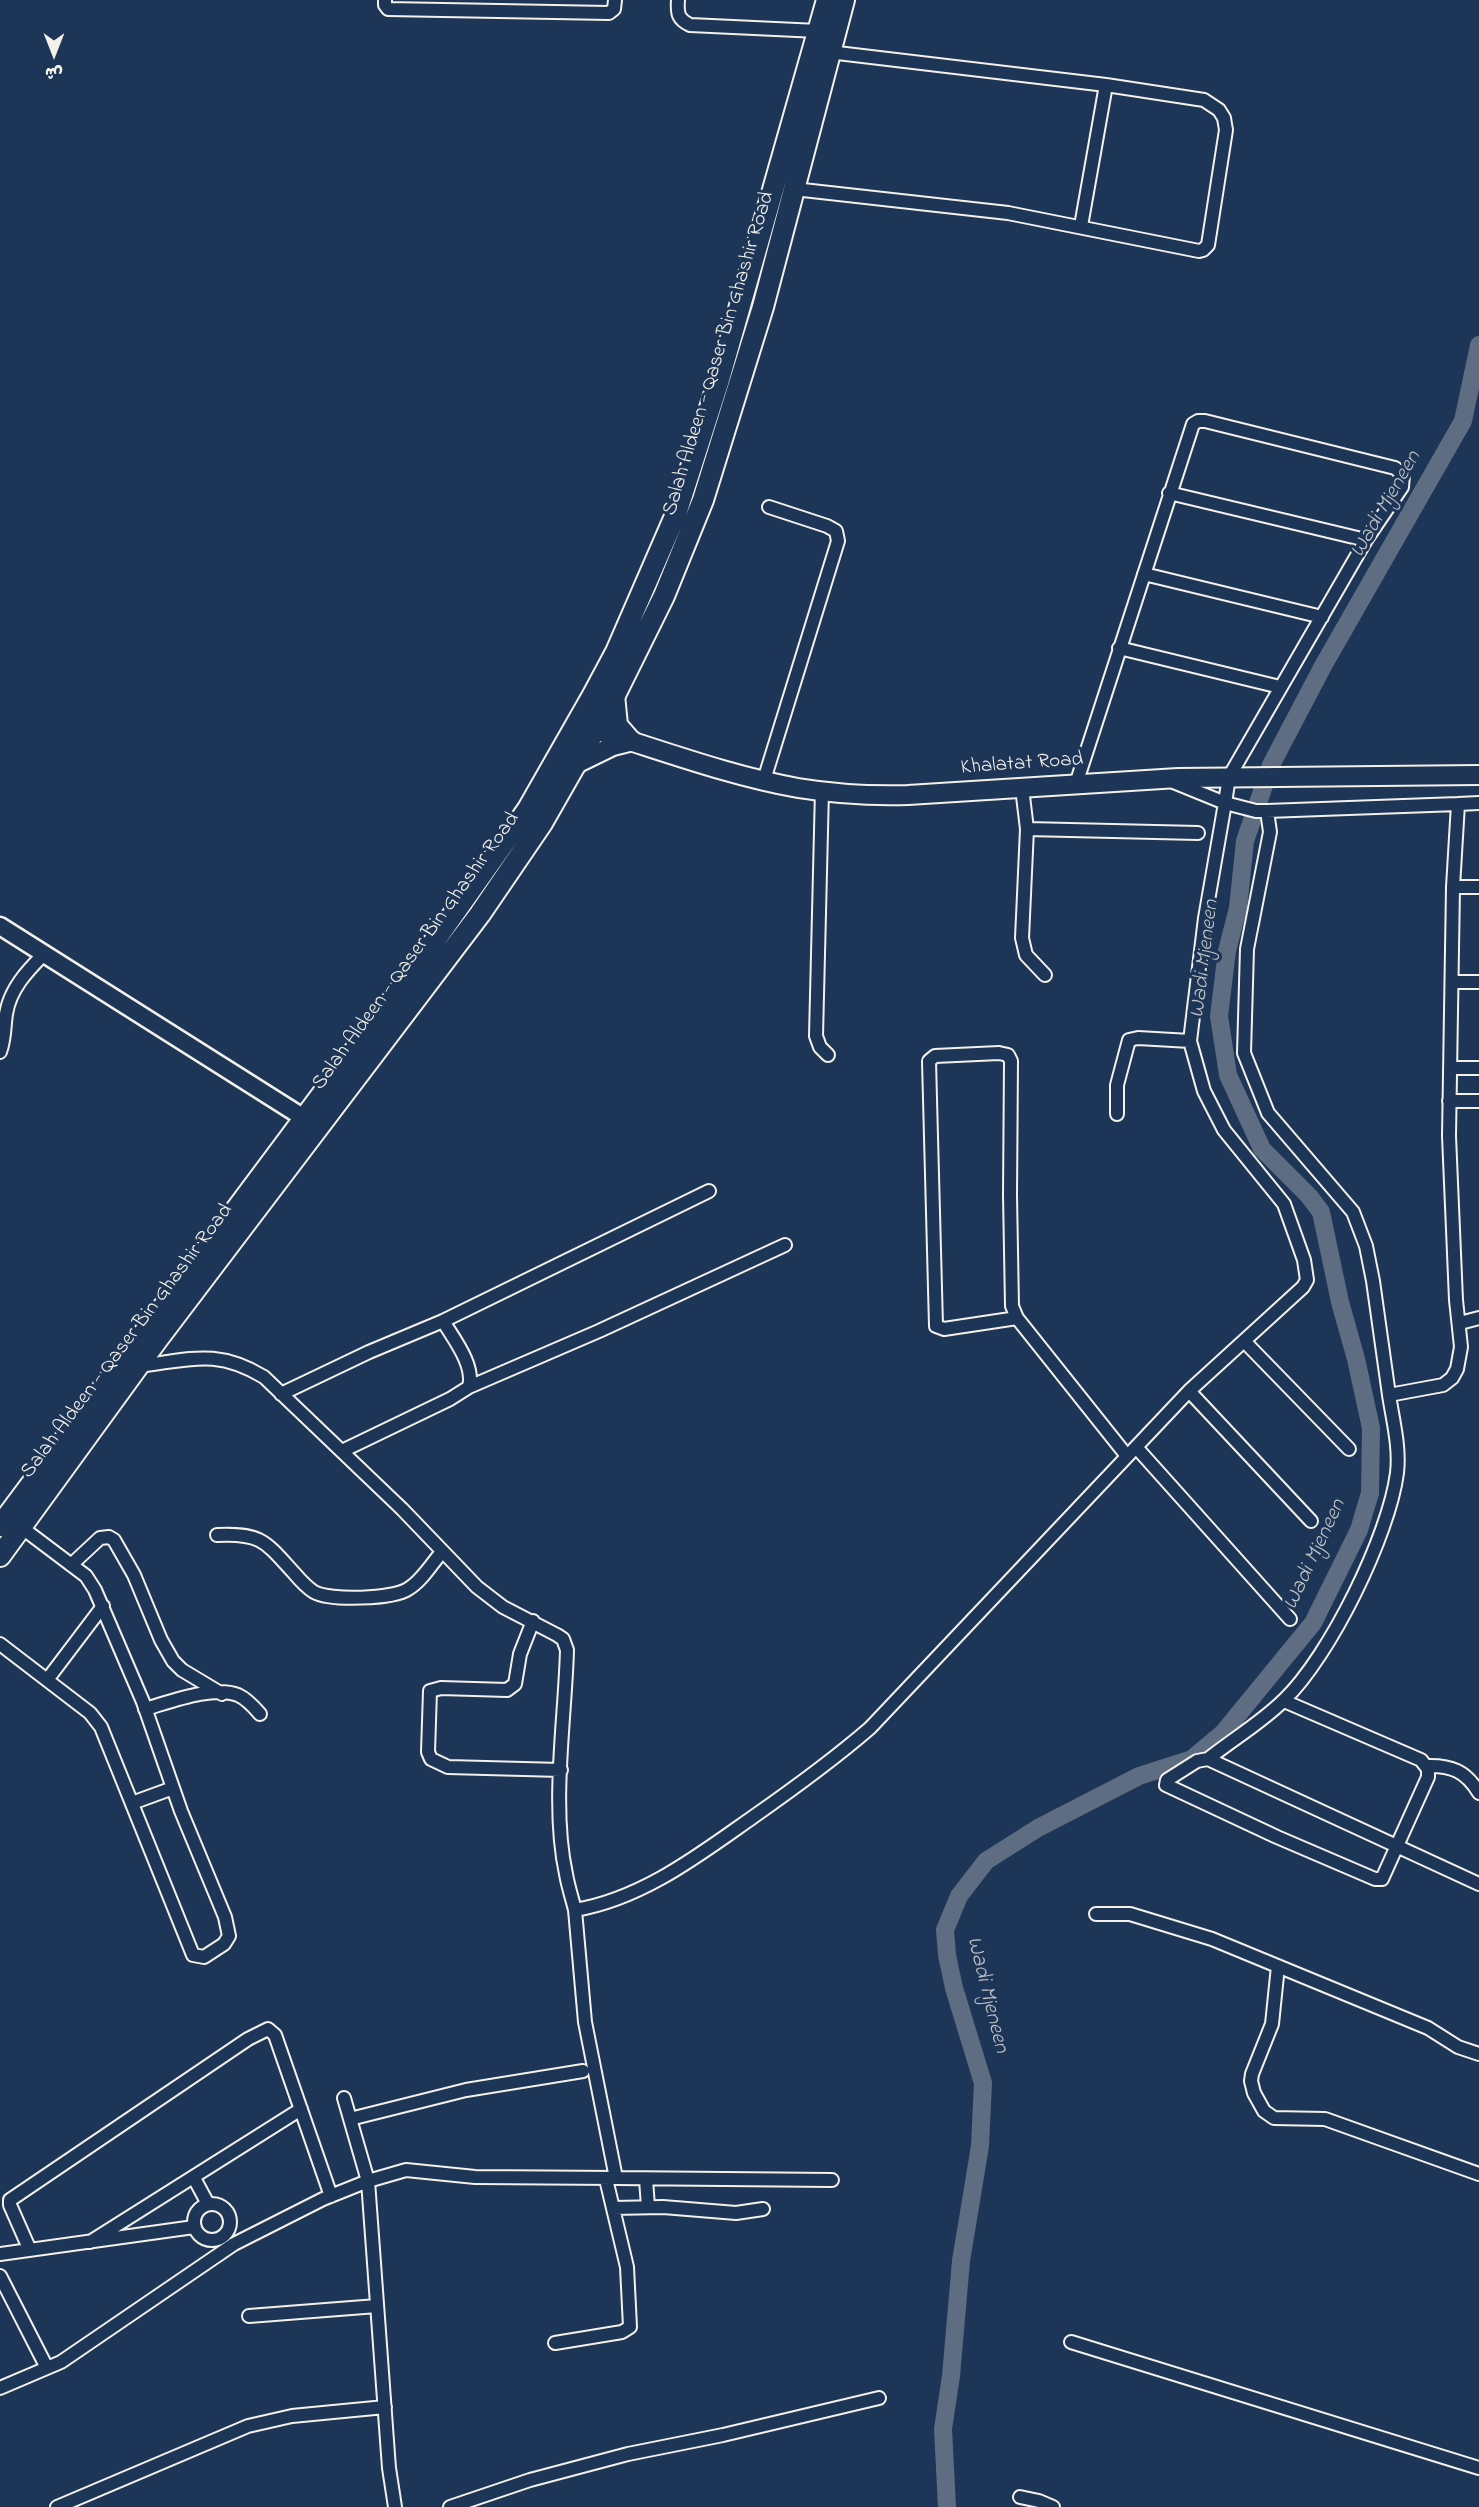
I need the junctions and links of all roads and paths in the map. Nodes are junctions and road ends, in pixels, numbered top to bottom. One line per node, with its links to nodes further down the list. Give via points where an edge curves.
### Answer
1 (385, 0): 2 (street, via 388,9 609,13)
2 (615, 0)
3 (678, 0): 6 (street, via 677,14 690,25)
4 (827, 0): 6 (highway)
5 (844, 0): 7 (highway, Salah Aldeen - Qaser Bin Ghashir Road)
6 (818, 32): 9 (highway)
7 (829, 52): 8 (street); 9 (highway, Salah Aldeen - Qaser Bin Ghashir Road)
8 (1106, 85): 11 (street); 11 (street, via 1204,100 1219,110 1227,130 1208,245 1198,251)
9 (805, 110): 10 (highway, Salah Aldeen - Qaser Bin Ghashir Road); 20 (highway, via 676,514)
10 (794, 189): 11 (street, via 1008,213); 19 (highway, Salah Aldeen - Qaser Bin Ghashir Road, via 703,500 664,596)
11 (1081, 226)
12 (1169, 493): 14 (street); 14 (street, via 1193,424 1205,421 1400,471 1402,486); 15 (street)
13 (770, 507): 26 (street, via 827,526 836,531 838,541)
14 (1366, 540): 16 (street)
15 (1143, 574): 16 (street); 17 (street)
16 (1322, 617): 18 (street)
17 (1119, 648): 18 (street); 27 (street)
18 (1280, 687): 24 (street)
19 (615, 695): 20 (highway, Salah Aldeen - Qaser Bin Ghashir Road); 21 (main road, via 618,725)
20 (586, 727): 21 (main road, Khalatat Road); 22 (highway, Salah Aldeen - Qaser Bin Ghashir Road); 34 (highway)
21 (633, 741): 22 (main road); 26 (main road, Khalatat Road)
22 (574, 765): 34 (highway, Salah Aldeen - Qaser Bin Ghashir Road)
23 (1479, 775): 24 (main road, Khalatat Road)
24 (1229, 777): 25 (main road, Khalatat Road); 30 (street)
25 (1165, 779): 27 (main road, Khalatat Road); 30 (street)
26 (764, 780): 29 (main road, Khalatat Road)
27 (1076, 784): 28 (main road, Khalatat Road)
28 (1022, 788): 29 (main road, Khalatat Road, via 880,796); 35 (street)
29 (822, 790): 46 (street, via 816,1036)
30 (1225, 803): 33 (street); 44 (street)
31 (1479, 803): 32 (street)
32 (1458, 804): 33 (street); 37 (street)
33 (1267, 811): 64 (street, via 1270,832 1247,949 1244,1053 1268,1113 1353,1212 1366,1246 1373,1281)
34 (535, 816): 52 (highway); 60 (highway, Salah Aldeen - Qaser Bin Ghashir Road, via 480,914)
35 (1027, 829): 36 (street); 41 (street, via 1022,938 1026,955)
36 (1198, 833)
37 (1453, 887): 38 (street); 42 (street)
38 (1479, 887)
39 (0, 926): 40 (main road)
40 (44, 954): 45 (street, via 14,992); 52 (main road)
41 (1045, 975)
42 (1452, 982): 43 (street); 47 (street)
43 (1479, 982)
44 (1190, 1041): 51 (street, via 1130,1040 1117,1085); 59 (street, via 1204,1091 1224,1130 1284,1204 1307,1273 1303,1287)
45 (0, 1052)
46 (828, 1055)
47 (1450, 1068): 48 (street); 49 (street)
48 (1479, 1068)
49 (1449, 1101): 50 (street); 58 (street, via 1449,1167)
50 (1479, 1101)
51 (1117, 1114)
52 (304, 1118): 69 (highway)
53 (709, 1191): 57 (street)
54 (785, 1245): 61 (street)
55 (1017, 1318): 55 (street, via 1011,1301 1011,1061 1008,1055 999,1053 935,1056 929,1061 936,1326 944,1329); 67 (street)
56 (1479, 1318): 58 (street)
57 (443, 1321): 61 (street, via 470,1374); 63 (street)
58 (1460, 1323): 64 (street, via 1459,1361 1452,1378 1432,1389)
59 (1245, 1341): 62 (street); 65 (street)
60 (138, 1366): 63 (street, via 208,1357 225,1359 258,1374); 70 (highway, Salah Aldeen - Qaser Bin Ghashir Road)
61 (469, 1387): 66 (street)
62 (1189, 1391): 67 (street); 68 (street)
63 (281, 1394): 66 (street)
64 (1389, 1395): 81 (street, via 1398,1450 1397,1473 1385,1521 1360,1581 1320,1656)
65 (1349, 1449)
66 (342, 1451): 72 (street)
67 (1131, 1452): 76 (street); 92 (street, via 870,1728 836,1757 704,1852 640,1890 602,1906)
68 (1311, 1521)
69 (0, 1526)
70 (21, 1527): 73 (highway, Salah Aldeen - Qaser Bin Ghashir Road); 74 (street)
71 (217, 1535): 72 (street, via 243,1534 261,1540 305,1586 336,1598 408,1590)
72 (442, 1551): 77 (street, via 503,1607)
73 (0, 1556)
74 (72, 1565): 75 (street, via 86,1575); 80 (street, via 100,1538 114,1540 173,1661)
75 (103, 1606): 79 (street); 82 (street)
76 (1290, 1619)
77 (533, 1620): 86 (street, via 562,1639 567,1650); 86 (street, via 520,1654 515,1684 507,1690 430,1691 428,1752 431,1759 448,1767)
78 (0, 1644): 79 (street)
79 (47, 1680): 89 (street, via 90,1713 101,1727)
80 (222, 1694): 82 (street, via 194,1695); 83 (street, via 239,1696)
81 (1284, 1701): 84 (street); 85 (street, via 1421,1760)
82 (145, 1709): 87 (street)
83 (260, 1714)
84 (1208, 1759): 90 (street); 90 (street, via 1197,1761 1167,1780 1166,1785 1375,1879 1385,1875)
85 (1426, 1766): 88 (street, via 1458,1770); 90 (street, via 1428,1777)
86 (561, 1770): 92 (street, via 563,1855)
87 (173, 1788): 89 (street); 89 (street, via 228,1928 224,1944 204,1957 191,1951)
88 (1479, 1792)
89 (132, 1803)
90 (1396, 1845): 91 (street)
91 (1479, 1884)
92 (575, 1910): 102 (street, via 585,2022)
93 (1096, 1914): 94 (street, via 1130,1914 1212,1939)
94 (1278, 1966): 95 (street, via 1428,2028 1458,2047); 100 (street, via 1272,2024 1251,2081 1267,2115 1325,2119)
95 (1479, 2054)
96 (583, 2071): 99 (street, via 466,2090)
97 (344, 2098): 99 (street)
98 (301, 2109): 101 (street); 106 (street); 114 (street, via 275,2035 268,2029 260,2031 10,2200)
99 (350, 2118): 105 (street)
100 (1479, 2174)
101 (194, 2178): 107 (street); 113 (street)
102 (611, 2179): 103 (street); 105 (street, via 475,2177 406,2170); 109 (street)
103 (646, 2179): 104 (street); 108 (street)
104 (832, 2180)
105 (368, 2181): 106 (street); 117 (street)
106 (331, 2196): 112 (street)
107 (207, 2204): 111 (street, via 195,2212); 112 (street, via 219,2205 227,2212)
108 (648, 2207): 109 (street); 110 (street, via 736,2213)
109 (614, 2208): 120 (street, via 627,2267 630,2326 622,2332)
110 (763, 2209)
111 (194, 2227): 112 (street, via 208,2240); 113 (street)
112 (230, 2239): 121 (street, via 123,2321)
113 (90, 2242): 114 (street)
114 (29, 2248): 115 (street)
115 (0, 2254)
116 (0, 2276): 121 (street)
117 (377, 2306): 118 (street); 124 (street)
118 (249, 2316)
119 (1071, 2342): 125 (street)
120 (555, 2343)
121 (47, 2368): 122 (street)
122 (0, 2388)
123 (879, 2398): 129 (street, via 628,2454 530,2480)
124 (385, 2407): 127 (street, via 292,2416 248,2426); 128 (street)
125 (1479, 2468)
126 (1020, 2497): 130 (street)
127 (57, 2507)
128 (395, 2507)
129 (450, 2507)
130 (1053, 2507)

